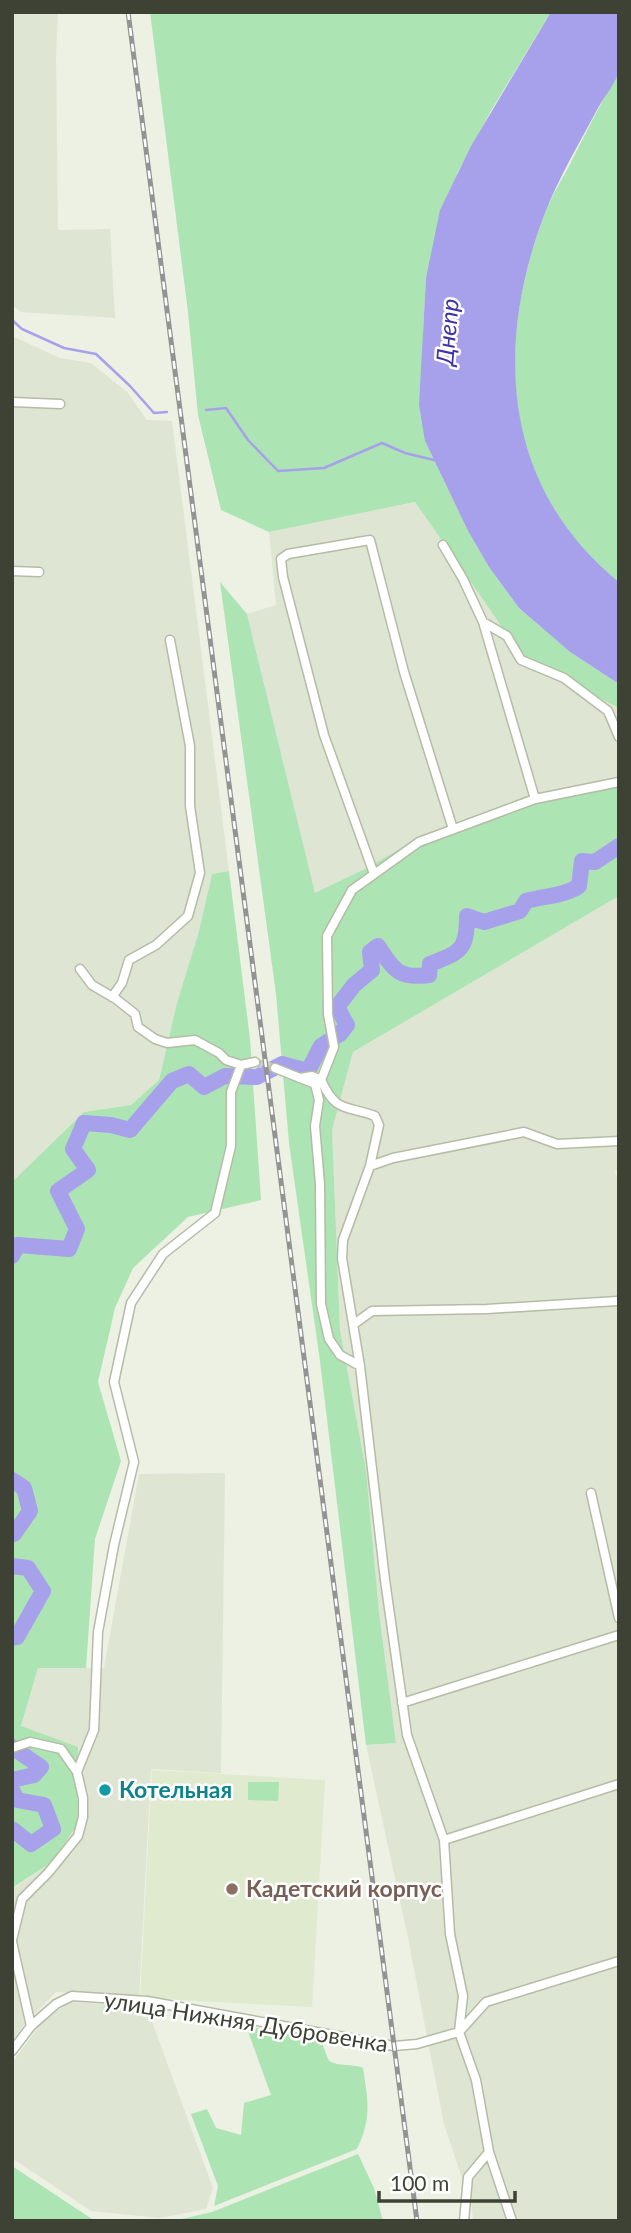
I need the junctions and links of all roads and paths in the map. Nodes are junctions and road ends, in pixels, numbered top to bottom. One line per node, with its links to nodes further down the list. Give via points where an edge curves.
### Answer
1 (12, 402): 2 (street)
2 (60, 404)
3 (443, 545): 6 (street)
4 (12, 571): 5 (street)
5 (39, 572)
6 (483, 622): 8 (street, via 506,636 521,660 565,678 587,694 608,711); 10 (street)
7 (170, 640): 14 (street, via 190,746 190,806 200,873 188,916 156,945 129,960)
8 (618, 731)
9 (619, 782): 10 (street)
10 (535, 799): 11 (street)
11 (453, 829): 12 (street, via 419,842); 12 (street, via 404,672 370,540 288,554 281,559 283,577 324,735)
12 (374, 874): 19 (street, via 352,890 327,936 328,1014 334,1047)
13 (80, 969): 14 (street, via 92,985)
14 (112, 997): 16 (street, via 135,1014 138,1027 155,1039 167,1043 195,1040)
15 (255, 1062): 16 (street)
16 (242, 1065): 30 (street, via 231,1092 231,1146 215,1213 163,1254 131,1303 114,1382 134,1462 98,1632 94,1730)
17 (275, 1068): 18 (street)
18 (300, 1078): 19 (street); 24 (street, via 315,1084 319,1100 315,1126 321,1304 329,1339 340,1356)
19 (321, 1080): 21 (street, via 335,1102 374,1116 379,1125)
20 (619, 1141): 21 (street, via 557,1143 524,1132)
21 (370, 1166): 23 (street, via 343,1240)
22 (617, 1301): 23 (street, via 372,1311)
23 (354, 1324): 24 (street)
24 (360, 1366): 28 (street)
25 (591, 1493): 26 (street)
26 (619, 1618)
27 (619, 1635): 28 (street)
28 (402, 1703): 32 (street, via 407,1735)
29 (12, 1748): 30 (street, via 30,1742 61,1749)
30 (77, 1772): 33 (street, via 83,1798 78,1836 22,1899)
31 (619, 1784): 32 (street)
32 (444, 1840): 36 (street, via 450,1934 463,1996)
33 (12, 1941): 35 (street)
34 (619, 1961): 36 (street, via 486,2002)
35 (31, 2026): 36 (street, улица Нижняя Дубровенка, via 72,1996 148,2001 394,2046); 37 (street, улица Нижняя Дубровенка)
36 (459, 2032): 38 (street, via 476,2080)
37 (12, 2051)
38 (489, 2152): 39 (street, via 468,2177); 40 (street)
39 (464, 2221)
40 (512, 2221)

